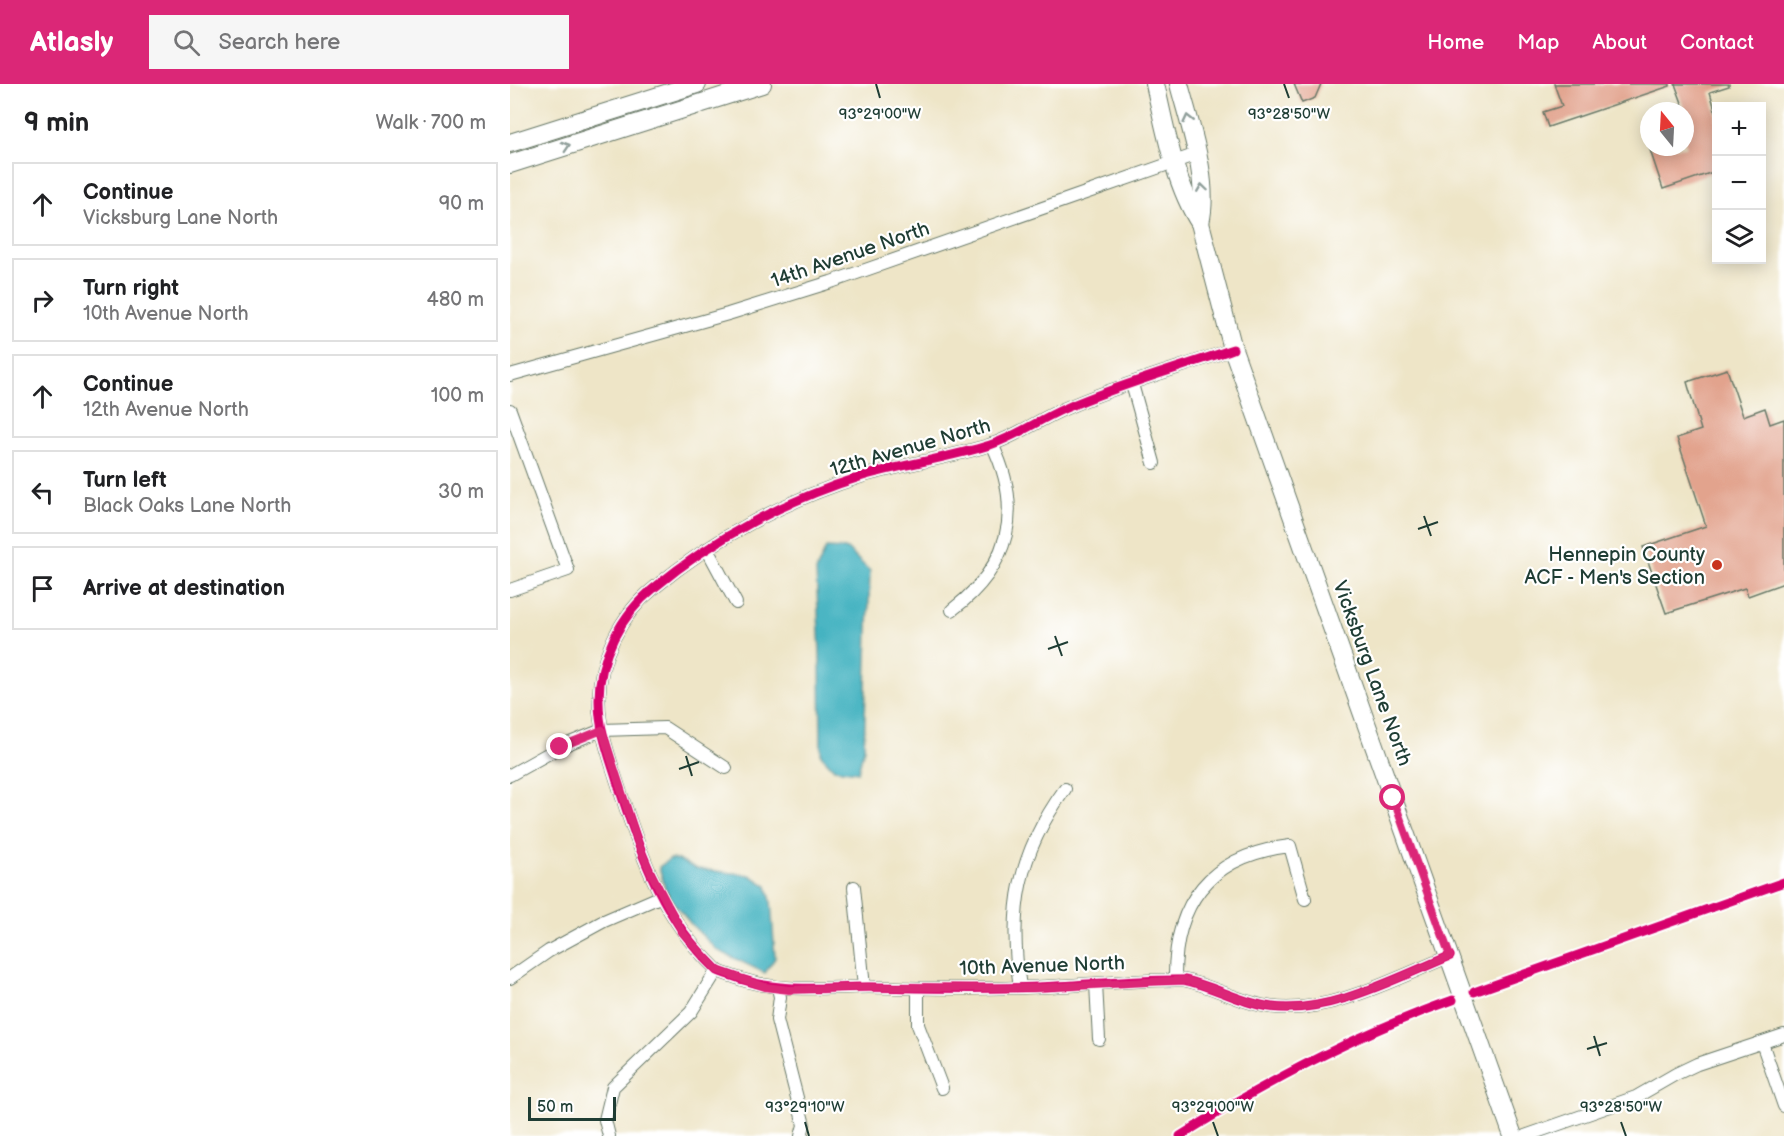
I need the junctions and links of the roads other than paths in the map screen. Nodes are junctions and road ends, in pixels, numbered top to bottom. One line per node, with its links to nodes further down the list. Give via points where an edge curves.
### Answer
1 (697, 84): 5 (main road)
2 (762, 84): 8 (main road, one-way to 2)
3 (1155, 84): 7 (main road, Vicksburg Lane North)
4 (1179, 84): 6 (main road, Vicksburg Lane North, one-way to 4)
5 (510, 143)
6 (1197, 154): 7 (street, 14th Avenue North); 9 (main road, Vicksburg Lane North, one-way to 6, via 1204,195)
7 (1174, 161): 9 (main road, Vicksburg Lane North, via 1184,196); 11 (street, 14th Avenue North, via 831,282)
8 (510, 164)
9 (1200, 223): 10 (main road, Vicksburg Lane North)
10 (1233, 349): 12 (street, 12th Avenue North); 27 (main road, Vicksburg Lane North)
11 (510, 375)
12 (1132, 384): 14 (street, 12th Avenue North, via 1066,408); 15 (street)
13 (510, 410): 17 (street, via 568,570)
14 (992, 444): 16 (street, 12th Avenue North, via 812,494); 19 (street, via 1008,489 1006,535 987,578)
15 (1154, 463)
16 (707, 549): 18 (street); 20 (street, 12th Avenue North, via 650,591 618,629 602,674 598,699)
17 (510, 590)
18 (736, 603)
19 (952, 610)
20 (602, 730): 21 (street, via 665,728); 22 (street, via 560,747); 25 (street, 12th Avenue North, via 639,846)
21 (726, 768)
22 (510, 775)
23 (1065, 789): 33 (street, via 1037,835 1017,894 1015,957)
24 (854, 887): 32 (street)
25 (662, 896): 28 (street, 10th Avenue North, via 682,932); 29 (street, via 604,921)
26 (1305, 899): 30 (street, via 1290,846 1265,849 1220,870 1202,887 1182,922 1175,954)
27 (1450, 956): 30 (street, 10th Avenue North, via 1342,1000 1291,1009 1240,1000 1201,983); 43 (main road, Vicksburg Lane North)
28 (717, 970): 34 (street, 10th Avenue North); 41 (street, via 691,1012 613,1087 605,1120)
29 (510, 978)
30 (1175, 980): 31 (street, 10th Avenue North)
31 (1096, 984): 33 (street, 10th Avenue North); 37 (street)
32 (864, 987): 34 (street, 10th Avenue North); 35 (street, 10th Avenue North)
33 (1020, 987): 35 (street, 10th Avenue North)
34 (778, 988): 42 (street, via 777,1020 804,1125)
35 (918, 988): 39 (street, via 918,1025)
36 (1784, 1035): 38 (street)
37 (1099, 1039)
38 (1762, 1043): 40 (street); 44 (street, via 1697,1064 1614,1106)
39 (942, 1088)
40 (1784, 1106)
41 (609, 1136)
42 (801, 1136)
43 (1513, 1136)
44 (1525, 1136)

